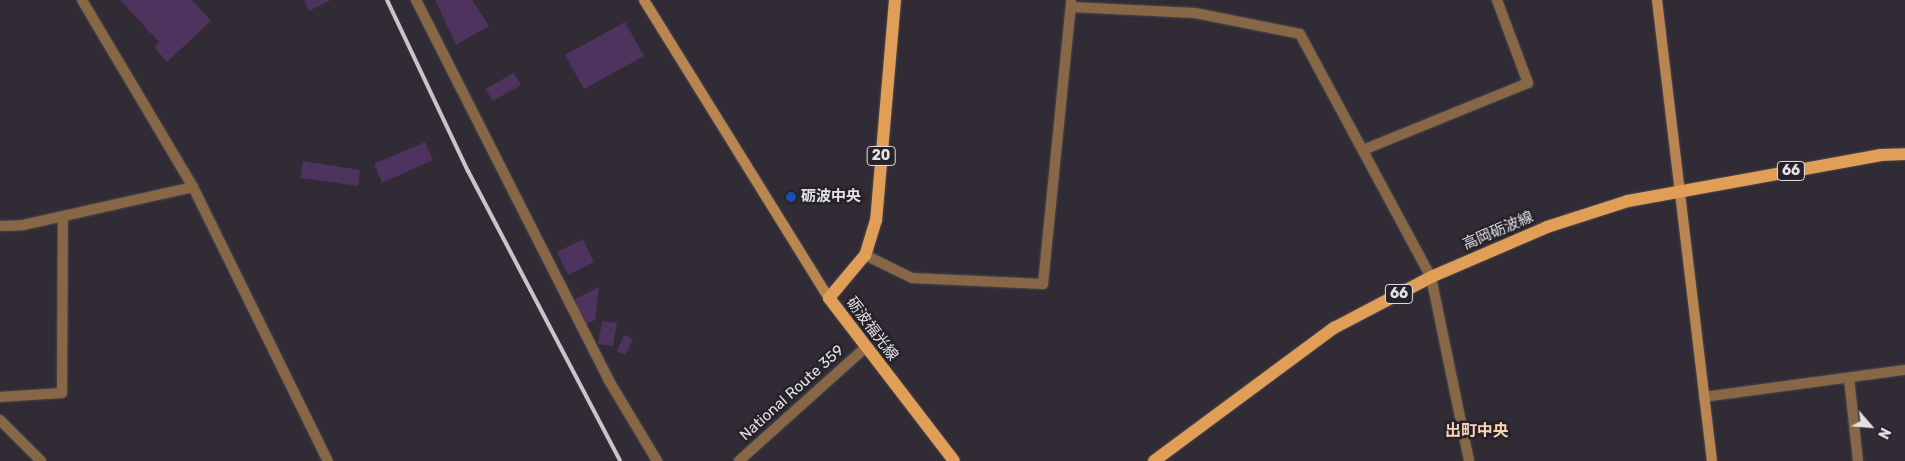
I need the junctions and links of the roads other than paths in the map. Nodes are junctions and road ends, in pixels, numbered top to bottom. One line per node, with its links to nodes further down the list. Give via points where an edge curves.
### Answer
1 (82, 0): 10 (street)
2 (416, 0): 25 (street, via 604,370)
3 (644, 0): 16 (street)
4 (895, 0): 14 (main road, 砺波福光線 / 20, via 876,220)
5 (1497, 0): 8 (street, via 1528,83)
6 (1657, 0): 11 (street)
7 (1071, 3): 8 (street, via 1195,13 1300,34); 14 (street, via 1043,284 912,278)
8 (1363, 150): 15 (street)
9 (1905, 154): 11 (main road, 高岡砺波線 / 66, via 1880,155)
10 (193, 187): 12 (street); 24 (street)
11 (1678, 192): 15 (main road, 高岡砺波線 / 66, via 1628,201 1547,227); 21 (street)
12 (63, 216): 13 (street); 20 (street, via 62,393)
13 (0, 226)
14 (865, 255): 16 (main road, 砺波福光線 / 20)
15 (1431, 277): 28 (main road, 高岡砺波線 / 66, via 1334,328); 29 (street)
16 (829, 298): 17 (main road, 砺波福光線)
17 (865, 348): 26 (street, National Route 359); 27 (main road, 砺波福光線)
18 (1905, 370): 19 (street)
19 (1849, 378): 21 (street); 31 (street)
20 (0, 397)
21 (1704, 397): 30 (street)
22 (0, 420): 23 (street)
23 (41, 461)
24 (328, 461)
25 (656, 461)
26 (739, 461)
27 (954, 461)
28 (1154, 461)
29 (1469, 461)
30 (1712, 461)
31 (1858, 461)

